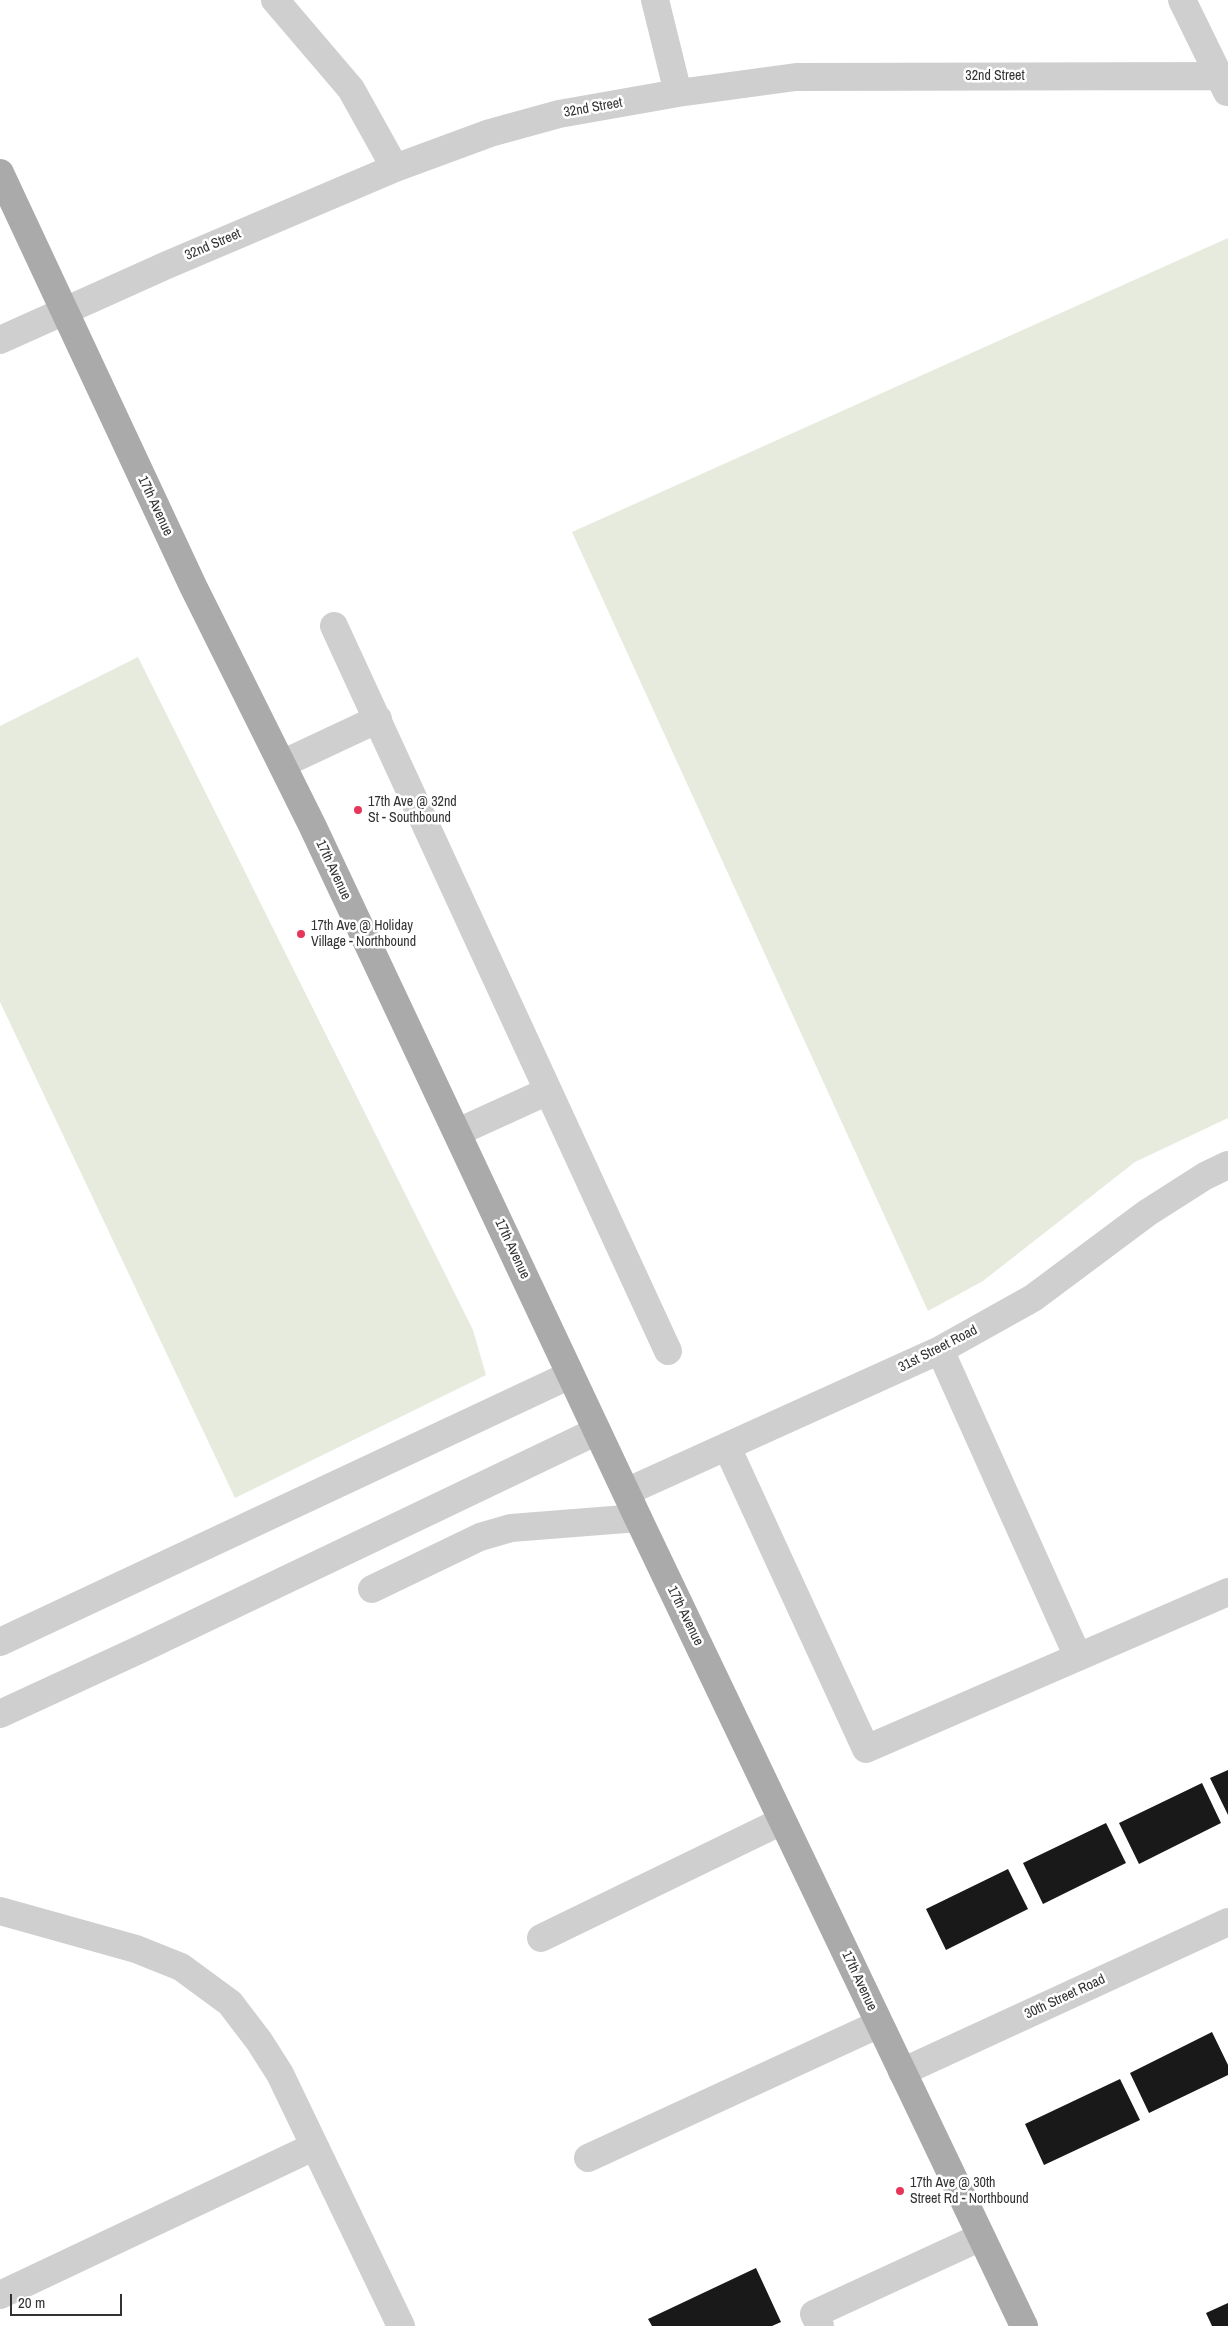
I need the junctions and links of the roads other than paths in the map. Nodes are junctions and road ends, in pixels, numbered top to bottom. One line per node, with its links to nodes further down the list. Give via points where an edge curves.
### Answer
1 (275, 0): 6 (street, via 351,89)
2 (655, 0): 5 (street)
3 (1182, 0): 4 (street)
4 (1225, 82): 5 (street, 32nd Street, via 796,77)
5 (678, 93): 6 (street, 32nd Street, via 559,114 490,133)
6 (396, 168): 8 (street, 32nd Street, via 167,264)
7 (0, 173): 8 (main road, 17th Avenue)
8 (64, 312): 9 (street, 32nd Street); 12 (main road, 17th Avenue, via 192,586)
9 (0, 340)
10 (334, 626): 11 (street)
11 (378, 719): 12 (street); 13 (street)
12 (282, 764): 14 (main road, 17th Avenue)
13 (548, 1091): 14 (street); 17 (street)
14 (458, 1132): 18 (main road, 17th Avenue)
15 (1228, 1165): 16 (street, 31st Street Road, via 1147,1213 1033,1298)
16 (940, 1350): 20 (street, 31st Street Road); 26 (street)
17 (668, 1351)
18 (570, 1375): 19 (main road, 17th Avenue); 25 (street)
19 (597, 1431): 21 (main road, 17th Avenue); 27 (street)
20 (728, 1447): 21 (street, 31st Street Road); 26 (street, via 866,1749)
21 (626, 1492): 22 (main road, 17th Avenue)
22 (638, 1518): 23 (street, via 511,1528 480,1537); 28 (main road, 17th Avenue)
23 (372, 1589)
24 (1228, 1592): 26 (street)
25 (0, 1642)
26 (1078, 1656)
27 (0, 1714)
28 (782, 1821): 31 (street); 32 (main road, 17th Avenue)
29 (0, 1910): 34 (street, via 136,1949 181,1967 230,2003 280,2074)
30 (1228, 1922): 33 (street, 30th Street Road)
31 (541, 1938)
32 (879, 2024): 33 (main road, 17th Avenue); 35 (street)
33 (902, 2072): 36 (main road, 17th Avenue)
34 (313, 2147): 37 (street); 38 (street)
35 (588, 2158)
36 (981, 2237): 39 (street, via 814,2314); 40 (main road, 17th Avenue)
37 (0, 2295)
38 (401, 2326)
39 (820, 2326)
40 (1024, 2326)

